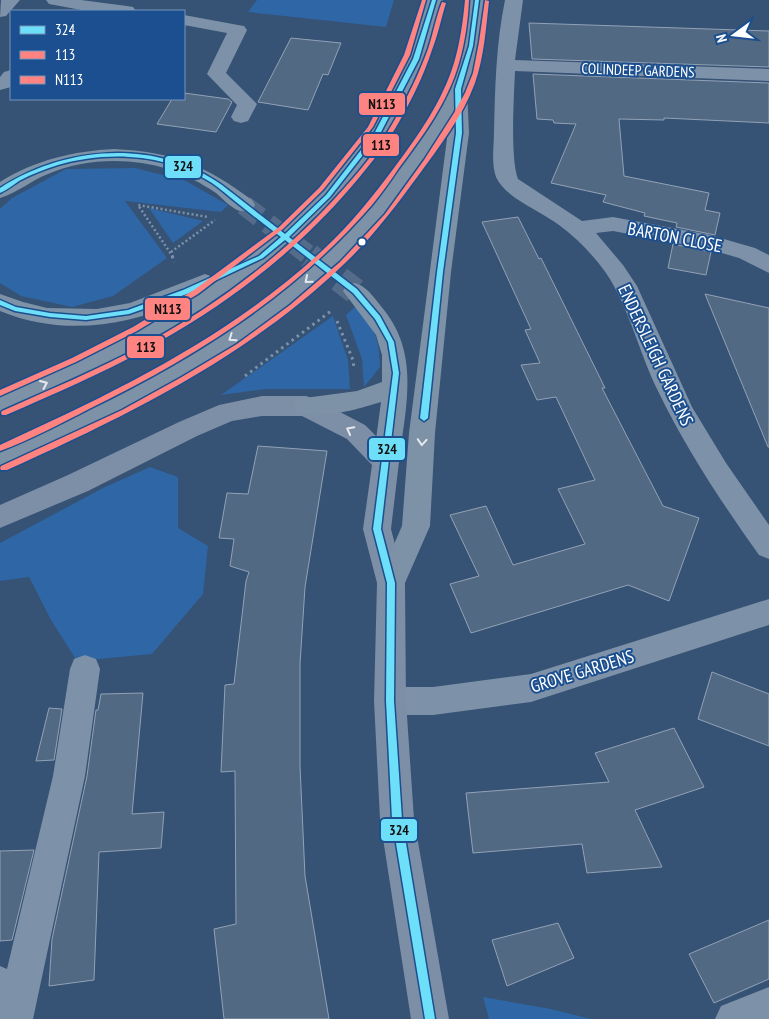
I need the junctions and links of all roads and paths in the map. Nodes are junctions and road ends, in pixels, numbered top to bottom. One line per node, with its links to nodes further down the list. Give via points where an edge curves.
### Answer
1 (11, 0): 7 (street)
2 (434, 0): 19 (highway, via 416,59 378,132 328,196)
3 (477, 0): 13 (highway, via 471,46)
4 (514, 0): 9 (street, via 509,21)
5 (64, 5): 6 (street)
6 (116, 10)
7 (0, 12)
8 (185, 20): 14 (street, via 238,30 216,74 247,104)
9 (507, 65): 10 (street, COLINDEEP GARDENS); 17 (street, ENDERSLEIGH GARDENS, via 506,177 516,189)
10 (769, 75)
11 (10, 77): 12 (street)
12 (0, 84)
13 (458, 89): 31 (highway, one-way to 31, via 424,151 369,224 327,265 272,310 206,355 135,396); 35 (highway, one-way to 35, via 459,133 422,433 416,526)
14 (241, 117)
15 (0, 190): 16 (highway, via 38,169 74,159 133,156 160,159 188,168 214,182)
16 (244, 205)
17 (578, 228): 21 (street, BARTON CLOSE, via 613,224 710,242 747,253); 34 (street, ENDERSLEIGH GARDENS, via 604,255 620,278 696,438)
18 (171, 252): 18 (path, via 216,220 199,214 138,205); 20 (path)
19 (261, 257): 23 (highway, via 185,292 129,312 86,318 15,309); 29 (highway, one-way to 19, via 140,338 202,300)
20 (175, 262)
21 (769, 265)
22 (355, 291): 28 (highway, via 378,318 391,342 396,373)
23 (0, 302)
24 (330, 304): 25 (path)
25 (332, 310): 26 (path, via 353,360); 27 (path)
26 (355, 375)
27 (240, 380)
28 (394, 388): 30 (highway, via 358,400); 32 (highway)
29 (0, 404)
30 (306, 406): 32 (main road, one-way to 30, via 356,432); 33 (main road, via 262,406 228,412)
31 (0, 459)
32 (386, 462): 35 (main road, via 377,529)
33 (0, 517)
34 (769, 547)
35 (391, 583): 38 (main road)
36 (769, 612): 38 (street, GROVE GARDENS, via 531,688 433,701)
37 (85, 669): 39 (street, via 69,776)
38 (390, 701): 41 (main road, via 397,819)
39 (11, 998)
40 (769, 1006): 42 (street)
41 (430, 1019)
42 (734, 1019)

